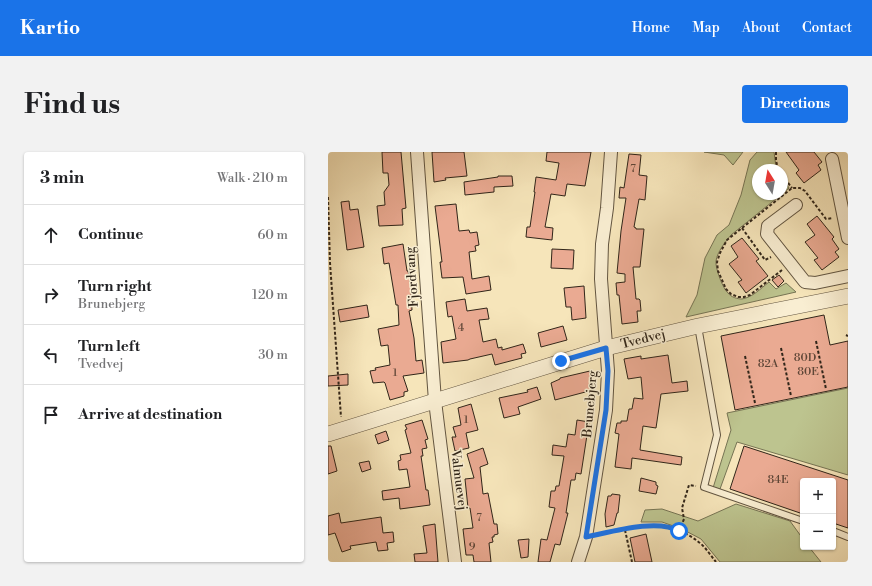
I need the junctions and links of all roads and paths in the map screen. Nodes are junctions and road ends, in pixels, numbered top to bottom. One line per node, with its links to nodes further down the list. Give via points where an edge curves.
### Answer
1 (417, 152): 22 (street, Fjordvang)
2 (611, 152): 17 (street, Brunebjerg, via 601,279)
3 (776, 152): 5 (path)
4 (832, 160): 11 (street)
5 (777, 164)
6 (788, 183): 7 (path)
7 (792, 188)
8 (328, 197): 24 (path)
9 (796, 205): 12 (street, via 768,226 767,234)
10 (742, 228): 12 (path, via 766,260)
11 (848, 238)
12 (780, 250): 13 (street, via 805,282 815,283)
13 (848, 276)
14 (848, 296): 15 (street, Tvedvej)
15 (698, 326): 17 (street, Tvedvej); 25 (lane, via 717,435)
16 (816, 341): 20 (path)
17 (606, 348): 22 (street, Tvedvej); 31 (street, Brunebjerg, via 606,410)
18 (781, 348): 21 (path)
19 (745, 356): 23 (path)
20 (826, 389)
21 (791, 396)
22 (434, 401): 24 (street, Tvedvej); 32 (street, Valmuevej)
23 (755, 403)
24 (335, 432)
25 (704, 486): 26 (lane); 28 (path, via 689,486 682,508 684,519)
26 (800, 520)
27 (625, 530): 28 (path, via 660,525); 31 (path); 34 (path)
28 (679, 531): 35 (path, via 700,544)
29 (836, 532): 30 (lane)
30 (848, 536)
31 (586, 537): 33 (street, Brunebjerg)
32 (455, 562)
33 (578, 562)
34 (632, 562)
35 (716, 562)

